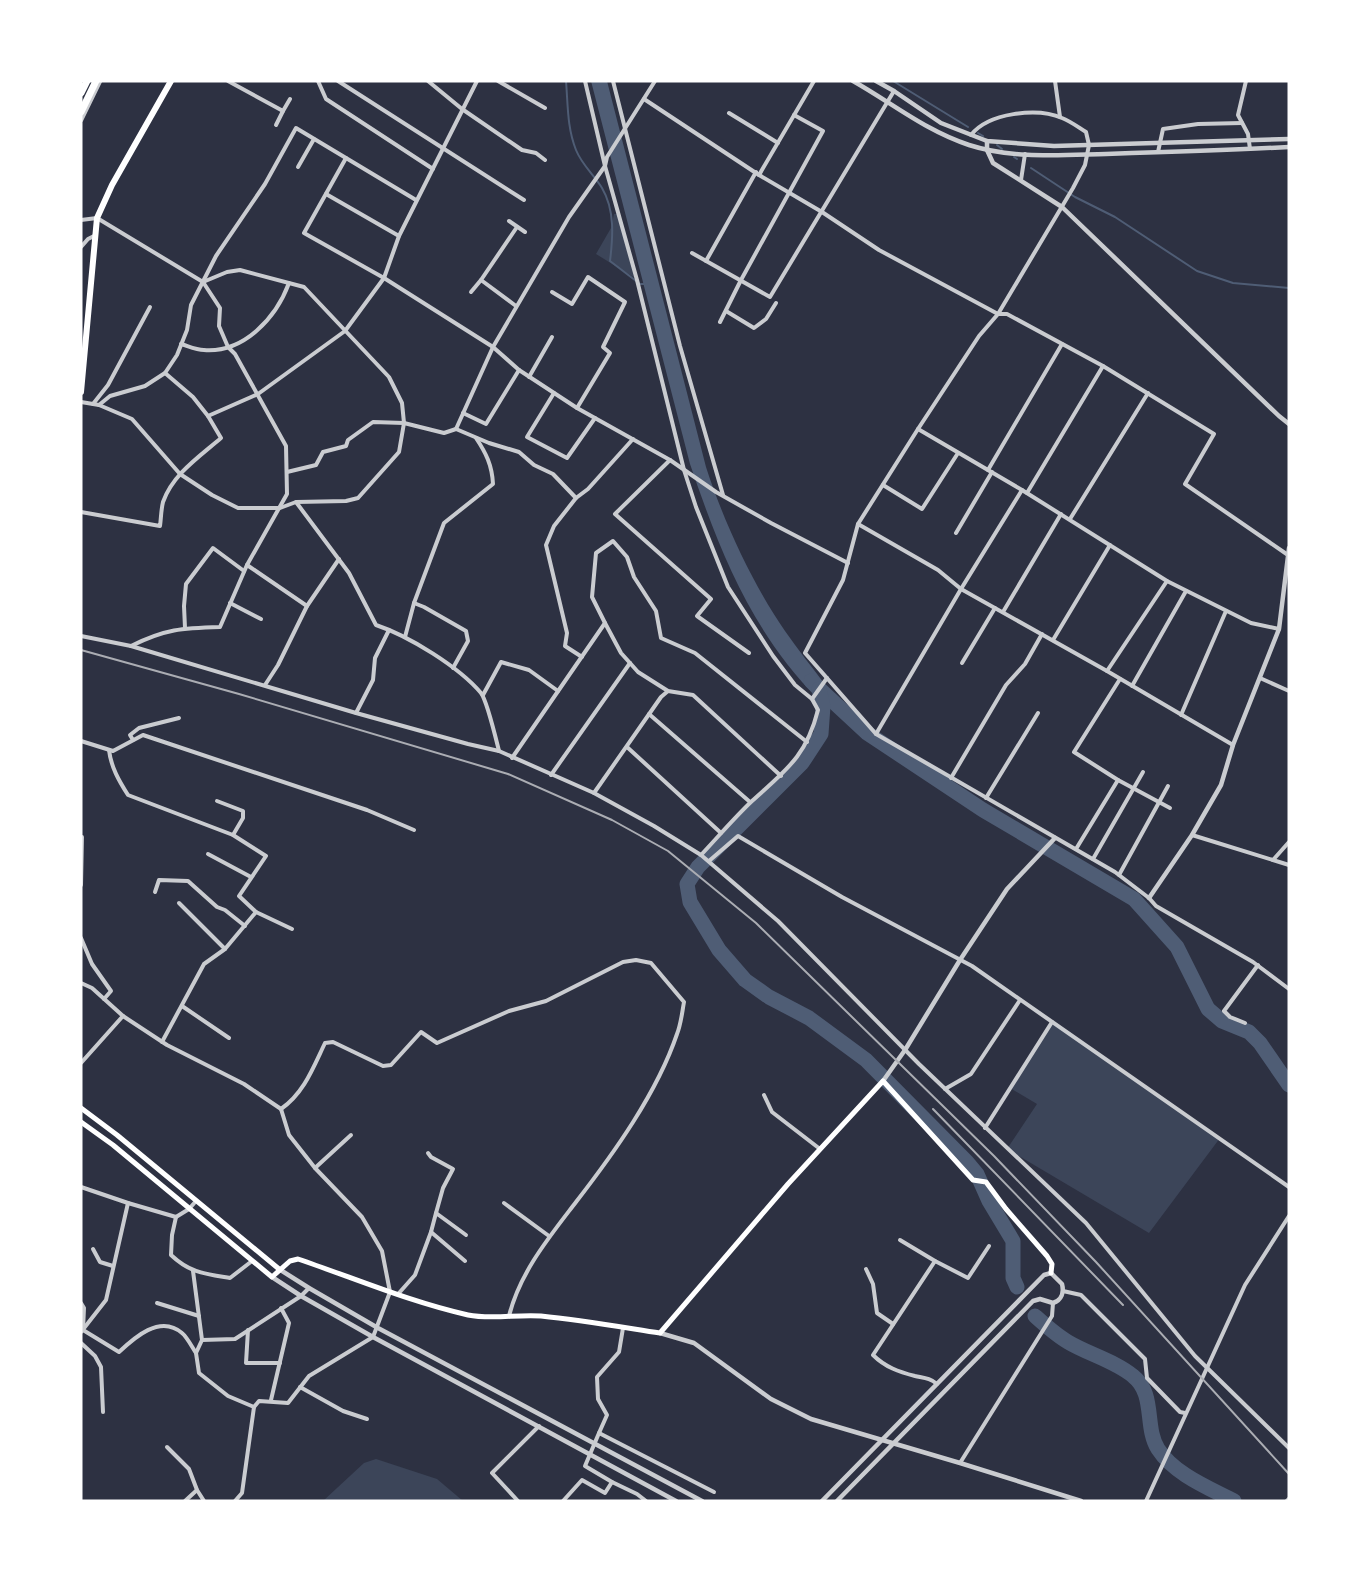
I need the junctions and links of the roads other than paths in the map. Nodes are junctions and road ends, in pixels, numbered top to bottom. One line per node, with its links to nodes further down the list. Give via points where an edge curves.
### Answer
1 (87, 81): 19 (highway)
2 (98, 81): 26 (highway); 30 (street)
3 (171, 81): 62 (main road)
4 (228, 81): 25 (street)
5 (318, 81): 53 (street, via 326,99)
6 (339, 81): 43 (street)
7 (428, 81): 24 (street)
8 (477, 81): 24 (street)
9 (498, 81): 23 (street)
10 (585, 81): 51 (street)
11 (613, 81): 33 (street)
12 (655, 81): 21 (street)
13 (814, 81): 28 (street)
14 (853, 81): 22 (street)
15 (876, 81): 18 (street)
16 (1055, 81): 29 (street)
17 (1246, 81): 31 (street, via 1238,115)
18 (894, 91): 22 (street); 34 (street, via 941,123)
19 (81, 93)
20 (290, 99): 25 (street)
21 (644, 99): 33 (street); 54 (street)
22 (888, 101): 45 (street, via 924,126); 61 (street)
23 (545, 108)
24 (462, 109): 43 (street); 50 (street, via 522,150)
25 (283, 111): 32 (street)
26 (81, 112)
27 (729, 113): 39 (street)
28 (794, 115): 39 (street); 56 (street, via 823,131)
29 (1060, 117): 34 (street, via 1021,112 996,118); 41 (street, via 1086,132)
30 (81, 120)
31 (1242, 123): 37 (street); 40 (street, via 1163,129)
32 (276, 125)
33 (625, 129): 51 (street); 121 (street)
34 (971, 135): 38 (street)
35 (314, 139): 49 (street); 52 (street); 75 (street, via 296,128)
36 (1289, 139): 37 (street)
37 (1250, 140): 40 (street); 44 (street)
38 (987, 141): 41 (street); 45 (street)
39 (778, 143): 54 (street)
40 (1160, 143): 41 (street); 46 (street)
41 (1089, 145): 48 (street)
42 (1289, 147): 44 (street)
43 (441, 148): 53 (street); 59 (street)
44 (1250, 149): 46 (street)
45 (987, 150): 47 (street); 55 (street, via 993,164)
46 (1158, 153): 48 (street)
47 (1025, 154): 48 (street); 55 (street)
48 (1087, 155): 60 (street)
49 (346, 158): 57 (street); 58 (street)
50 (545, 160)
51 (605, 166): 80 (street, via 569,217); 114 (street)
52 (298, 167)
53 (433, 169): 58 (street)
54 (758, 174): 56 (street); 71 (street)
55 (1021, 180): 60 (street)
56 (789, 192): 61 (street); 74 (street)
57 (326, 194): 68 (street); 72 (street, via 304,233)
58 (416, 200): 68 (street)
59 (524, 200)
60 (1062, 207): 83 (street); 107 (street)
61 (822, 212): 74 (street, via 770,297); 83 (street, via 879,250)
62 (97, 218): 63 (street); 67 (main road); 75 (street)
63 (81, 220)
64 (509, 221): 65 (street)
65 (517, 227): 66 (street); 73 (street)
66 (525, 232)
67 (96, 235): 69 (street); 95 (main road)
68 (399, 236): 72 (street)
69 (81, 247)
70 (692, 253): 71 (street)
71 (706, 261): 74 (street)
72 (384, 278): 85 (street); 89 (street)
73 (481, 280): 77 (street); 80 (street)
74 (741, 280): 82 (street)
75 (203, 282): 76 (street, via 240,270); 87 (street, via 191,305); 90 (street, via 220,308 219,326)
76 (289, 283): 85 (street, via 304,288); 90 (street, via 283,299 266,321 247,339)
77 (471, 292)
78 (552, 292): 102 (street, via 572,304 588,277 625,302 603,347 610,353)
79 (776, 303): 82 (street, via 766,319 754,328)
80 (516, 306): 89 (street)
81 (150, 307): 100 (street, via 108,385)
82 (726, 311): 84 (street)
83 (998, 314): 88 (street, via 1006,314); 109 (street, via 979,336)
84 (720, 322)
85 (345, 331): 98 (street); 106 (street, via 388,377 402,403)
86 (552, 337): 94 (street)
87 (181, 344): 90 (street, via 203,350); 93 (street)
88 (1062, 344): 91 (street); 115 (street)
89 (493, 346): 92 (street); 103 (street)
90 (228, 347): 98 (street)
91 (1104, 366): 97 (street); 120 (street)
92 (519, 370): 94 (street); 103 (street, via 486,424)
93 (165, 373): 101 (street, via 145,386 110,396); 104 (street)
94 (529, 377): 96 (street)
95 (81, 392)
96 (554, 393): 102 (street); 105 (street, via 527,437 567,458)
97 (1148, 393): 127 (street); 132 (street, via 1214,434 1185,484)
98 (258, 394): 104 (street); 116 (street, via 286,446)
99 (81, 402): 100 (street)
100 (92, 404): 101 (street)
101 (99, 405): 117 (street, via 132,419)
102 (577, 408): 105 (street)
103 (463, 413): 108 (street)
104 (208, 416): 117 (street, via 220,438)
105 (595, 418): 111 (street)
106 (404, 423): 108 (street, via 444,433); 116 (street, via 373,422 348,440 346,446 323,452 316,465); 123 (street, via 399,452 358,498)
107 (1289, 424)
108 (456, 429): 110 (street)
109 (918, 429): 112 (street); 118 (street)
110 (476, 437): 122 (street, via 519,452 553,474); 142 (street, via 492,469 493,484 444,523)
111 (633, 439): 113 (street); 122 (street)
112 (958, 452): 115 (street); 118 (street, via 922,509)
113 (670, 460): 114 (street); 157 (street, via 615,514 711,598 698,616)
114 (686, 471): 121 (street); 172 (street, via 728,587 773,656 795,685)
115 (990, 471): 119 (street); 129 (street)
116 (288, 472): 124 (street, via 287,494)
117 (180, 474): 124 (street, via 238,508); 125 (street, via 163,504 160,526)
118 (883, 485): 128 (street)
119 (1022, 490): 120 (street); 139 (street)
120 (1027, 493): 126 (street)
121 (723, 496): 134 (street)
122 (576, 498): 158 (street, via 554,526 546,546 567,633 565,646)
123 (296, 502): 124 (street); 133 (street)
124 (280, 508): 135 (street)
125 (81, 512)
126 (1061, 514): 127 (street); 146 (street)
127 (1070, 519): 130 (street)
128 (858, 524): 134 (street); 139 (street, via 938,570)
129 (956, 533)
130 (1110, 545): 138 (street); 155 (street)
131 (1289, 548): 132 (street)
132 (1288, 555): 137 (street)
133 (339, 559): 143 (street); 151 (street, via 376,625)
134 (848, 563): 163 (street, via 805,653)
135 (247, 565): 136 (street); 143 (street)
136 (244, 571): 141 (street); 149 (street, via 213,548 186,584)
137 (1288, 574): 150 (street)
138 (1167, 581): 140 (street); 162 (street)
139 (961, 589): 144 (street); 178 (street)
140 (1186, 591): 145 (street); 167 (street)
141 (230, 603): 147 (street); 149 (street, via 220,627)
142 (414, 603): 154 (street); 161 (street, via 466,631 468,641)
143 (307, 606): 166 (street)
144 (995, 608): 146 (street); 160 (street)
145 (1226, 611): 150 (street, via 1251,623); 176 (street)
146 (1003, 612): 152 (street)
147 (261, 619)
148 (605, 623): 158 (street); 159 (street); 181 (street, via 592,597 596,553 613,541 627,557 634,577 656,611 661,638 695,653)
149 (185, 628): 156 (street)
150 (1279, 629): 164 (street)
151 (389, 630): 154 (street); 173 (street, via 375,658 373,680)
152 (1042, 634): 155 (street); 190 (street, via 1025,664 1006,685)
153 (81, 636): 156 (street)
154 (405, 637): 161 (street)
155 (1053, 640): 162 (street)
156 (130, 646): 166 (street)
157 (749, 653)
158 (582, 657): 168 (street)
159 (630, 663): 169 (street); 188 (street)
160 (962, 663)
161 (453, 668): 171 (street)
162 (1107, 671): 165 (street)
163 (827, 678): 172 (street); 178 (street)
164 (1260, 678): 170 (street); 182 (street)
165 (1120, 679): 167 (street); 191 (street, via 1074,752)
166 (265, 686): 173 (street)
167 (1132, 686): 176 (street)
168 (558, 691): 171 (street, via 529,669 501,662); 186 (street)
169 (668, 691): 175 (street); 189 (street, via 693,695)
170 (1289, 691)
171 (483, 695): 185 (street)
172 (812, 699): 181 (street, via 818,710)
173 (356, 713): 185 (street)
174 (1038, 713): 195 (street)
175 (650, 714): 183 (street); 197 (street)
176 (1181, 715): 182 (street)
177 (179, 717): 179 (street, via 139,728 130,735)
178 (876, 734): 190 (street)
179 (133, 740): 184 (street); 200 (street, via 143,735 368,810)
180 (81, 741): 184 (street)
181 (807, 742): 189 (street)
182 (1233, 745): 203 (street, via 1221,785)
183 (627, 747): 194 (street); 201 (street)
184 (109, 750): 202 (street, via 119,782 128,795)
185 (499, 751): 186 (street)
186 (512, 758): 188 (street)
187 (1143, 772): 193 (street)
188 (551, 775): 194 (street)
189 (781, 776): 197 (street)
190 (951, 778): 195 (street)
191 (1118, 780): 193 (street); 207 (street)
192 (1168, 786): 198 (street)
193 (1134, 788): 198 (street); 210 (street)
194 (594, 793): 209 (street)
195 (986, 798): 205 (street)
196 (217, 801): 202 (street, via 243,811)
197 (750, 803): 201 (street)
198 (1159, 803): 199 (street); 214 (street)
199 (1170, 808)
200 (414, 830)
201 (721, 833): 209 (street)
202 (233, 835): 215 (street, via 266,856)
203 (1192, 835): 211 (street); 218 (street)
204 (82, 837): 216 (street)
205 (1055, 838): 207 (street); 225 (street, via 1007,889)
206 (1289, 842): 211 (street)
207 (1076, 849): 210 (street)
208 (208, 854): 215 (street)
209 (701, 855): 212 (street)
210 (1093, 859): 214 (street)
211 (1273, 860): 213 (street)
212 (709, 861): 225 (street, via 738,836); 237 (street, via 778,921)
213 (1289, 865)
214 (1119, 874): 218 (street)
215 (251, 878): 220 (street, via 238,896)
216 (81, 885)
217 (155, 892): 221 (street, via 159,880 188,881)
218 (1149, 898): 226 (street, via 1156,906)
219 (179, 903): 224 (street)
220 (256, 912): 221 (street); 222 (street)
221 (245, 926): 224 (street)
222 (292, 929)
223 (81, 938): 229 (street, via 92,964 111,991)
224 (225, 949): 231 (street, via 204,964)
225 (960, 960): 230 (street); 237 (street)
226 (1258, 965): 228 (street); 234 (street, via 1224,1011)
227 (81, 983): 229 (street)
228 (1289, 989)
229 (104, 999): 232 (street)
230 (1020, 1000): 233 (street); 240 (street, via 971,1074)
231 (182, 1006): 235 (street); 236 (street)
232 (123, 1016): 236 (street); 238 (street)
233 (1052, 1022): 245 (street); 251 (street)
234 (1245, 1023)
235 (229, 1038)
236 (162, 1042): 243 (street, via 244,1084)
237 (905, 1050): 239 (street); 240 (street)
238 (81, 1063)
239 (883, 1081): 247 (main road); 272 (main road, via 973,1180 986,1182 1047,1256 1052,1264)
240 (945, 1089): 245 (street)
241 (764, 1095): 247 (street, via 772,1112)
242 (81, 1108): 252 (main road)
243 (281, 1109): 249 (street, via 290,1135); 261 (street, via 294,1100 308,1079 325,1043 333,1042 383,1066 391,1065 421,1032 437,1043 509,1011 546,1001 623,962 651,963 684,1002 677,1034 648,1097)
244 (81, 1122): 255 (main road)
245 (986, 1128): 296 (street, via 1086,1223)
246 (351, 1135): 249 (street)
247 (820, 1149): 290 (main road)
248 (428, 1153): 256 (street, via 453,1169)
249 (315, 1168): 276 (street, via 362,1217 382,1251)
250 (81, 1187): 253 (street)
251 (1289, 1187)
252 (196, 1201): 255 (street); 269 (main road)
253 (128, 1203): 258 (street); 268 (street)
254 (504, 1203): 261 (street)
255 (189, 1209): 258 (street); 265 (main road)
256 (436, 1214): 259 (street); 260 (street)
257 (1289, 1216): 296 (street, via 1245,1286)
258 (176, 1217): 271 (street, via 171,1255)
259 (431, 1232): 266 (street); 277 (street, via 415,1275)
260 (466, 1235)
261 (549, 1236): 283 (street)
262 (900, 1240): 267 (street)
263 (989, 1246): 267 (street, via 968,1278)
264 (93, 1249): 268 (street, via 100,1262)
265 (252, 1260): 271 (street, via 230,1278); 273 (main road)
266 (465, 1261)
267 (935, 1261): 285 (street)
268 (113, 1266): 289 (street, via 105,1300)
269 (279, 1269): 273 (main road); 274 (street); 276 (main road, via 298,1258)
270 (866, 1269): 285 (street, via 873,1284 877,1313)
271 (192, 1271): 284 (street)
272 (1051, 1273): 275 (street, via 1062,1284); 297 (street, via 1044,1275)
273 (272, 1277): 278 (street)
274 (309, 1288): 278 (street); 286 (street)
275 (1063, 1291): 281 (street); 302 (street, via 1081,1295 1145,1359 1147,1378)
276 (390, 1292): 277 (main road); 286 (street)
277 (399, 1293): 283 (main road, via 468,1315)
278 (301, 1296): 282 (street); 291 (street)
279 (81, 1303): 289 (street)
280 (157, 1303): 284 (street)
281 (1053, 1303): 307 (street, via 1033,1301); 312 (street, via 1052,1316)
282 (281, 1308): 288 (street); 295 (street, via 289,1323)
283 (509, 1316): 287 (main road, via 540,1316)
284 (199, 1317): 292 (street)
285 (893, 1324): 297 (street, via 873,1355 884,1365)
286 (378, 1328): 291 (street); 308 (street)
287 (623, 1328): 290 (main road); 305 (street, via 620,1352 597,1377 598,1399 607,1415)
288 (248, 1330): 292 (street, via 235,1339); 295 (street, via 246,1363)
289 (82, 1331): 294 (street, via 118,1353 142,1332 169,1326 182,1333)
290 (660, 1333): 306 (street, via 694,1343 771,1399 811,1419)
291 (373, 1337): 298 (street, via 309,1376); 304 (street)
292 (202, 1340): 294 (street)
293 (81, 1343): 301 (street, via 101,1367)
294 (196, 1353): 300 (street, via 200,1373 212,1385)
295 (280, 1363): 299 (street)
296 (1207, 1367): 302 (street); 310 (street)
297 (937, 1384): 306 (street)
298 (300, 1388): 299 (street, via 288,1403); 303 (street)
299 (271, 1400): 300 (street, via 259,1401)
300 (254, 1407): 318 (street, via 242,1493)
301 (103, 1412)
302 (1185, 1413): 327 (street)
303 (367, 1419)
304 (539, 1426): 311 (street); 319 (street, via 492,1473)
305 (599, 1433): 308 (street); 315 (street)
306 (882, 1439): 307 (street); 324 (street)
307 (895, 1443): 312 (street); 325 (street)
308 (595, 1444): 311 (street); 323 (street)
309 (167, 1447): 314 (street, via 189,1469)
310 (1289, 1448)
311 (590, 1454): 313 (street, via 585,1466); 322 (street)
312 (960, 1463): 326 (street)
313 (612, 1482): 320 (street, via 605,1492 582,1480); 321 (street)
314 (197, 1490): 316 (street); 317 (street)
315 (714, 1492)
316 (185, 1501)
317 (204, 1501)
318 (235, 1501)
319 (518, 1501)
320 (562, 1501)
321 (646, 1501)
322 (676, 1501)
323 (702, 1501)
324 (822, 1501)
325 (837, 1501)
326 (1081, 1501)
327 (1146, 1501)

